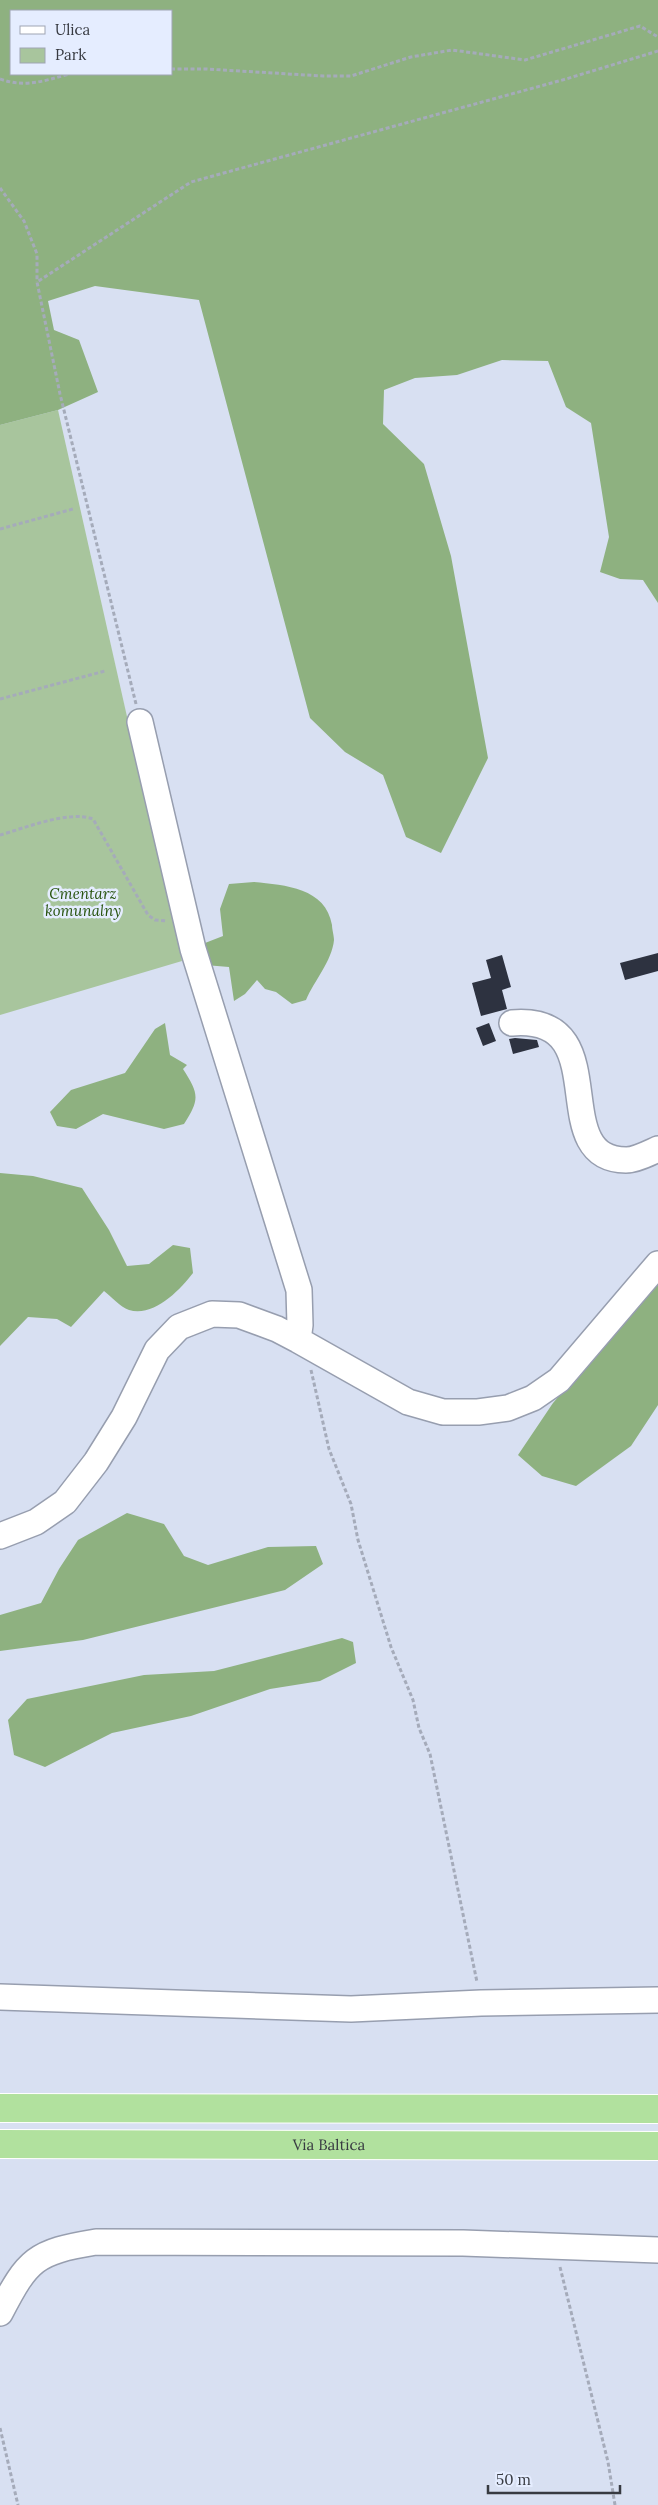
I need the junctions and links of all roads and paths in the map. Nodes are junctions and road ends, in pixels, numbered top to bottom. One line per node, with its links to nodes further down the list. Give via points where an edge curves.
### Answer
1 (658, 37): 3 (path, via 640,26 525,60 452,50 411,57 351,76)
2 (658, 51): 7 (path, via 191,182)
3 (172, 69)
4 (65, 75): 5 (path, via 37,83 14,84)
5 (0, 79)
6 (0, 188): 7 (path, via 24,222 37,254)
7 (37, 282): 12 (path, via 60,394)
8 (73, 509): 9 (path)
9 (0, 529)
10 (106, 671): 11 (path)
11 (0, 699)
12 (140, 722): 14 (lane)
13 (0, 835): 14 (path, via 70,817 93,819 148,915 155,920)
14 (186, 921): 18 (lane, via 299,1290)
15 (512, 1023): 16 (lane, via 532,1021 548,1026 566,1046 576,1064 585,1134 595,1149 608,1158 627,1160)
16 (658, 1150)
17 (658, 1264): 18 (lane, via 559,1380 533,1398 508,1408 443,1412 408,1402)
18 (298, 1340): 19 (lane, via 239,1315 212,1314 179,1328 157,1350 124,1416 96,1462 65,1502 36,1522); 22 (path, via 309,1363 329,1449 351,1504 358,1540 391,1647 413,1700 419,1728 430,1754)
19 (0, 1536)
20 (0, 1997): 22 (lane, via 351,2009)
21 (658, 2000): 22 (lane)
22 (481, 2003)
23 (0, 2108): 24 (highway)
24 (658, 2108)
25 (0, 2144): 26 (highway, Via Baltica)
26 (658, 2146)
27 (555, 2245): 28 (lane); 29 (lane, via 96,2242 62,2248 36,2259 18,2278); 32 (path, via 608,2462)
28 (658, 2250)
29 (0, 2313)
30 (0, 2428): 31 (path)
31 (18, 2505)
32 (615, 2505)

